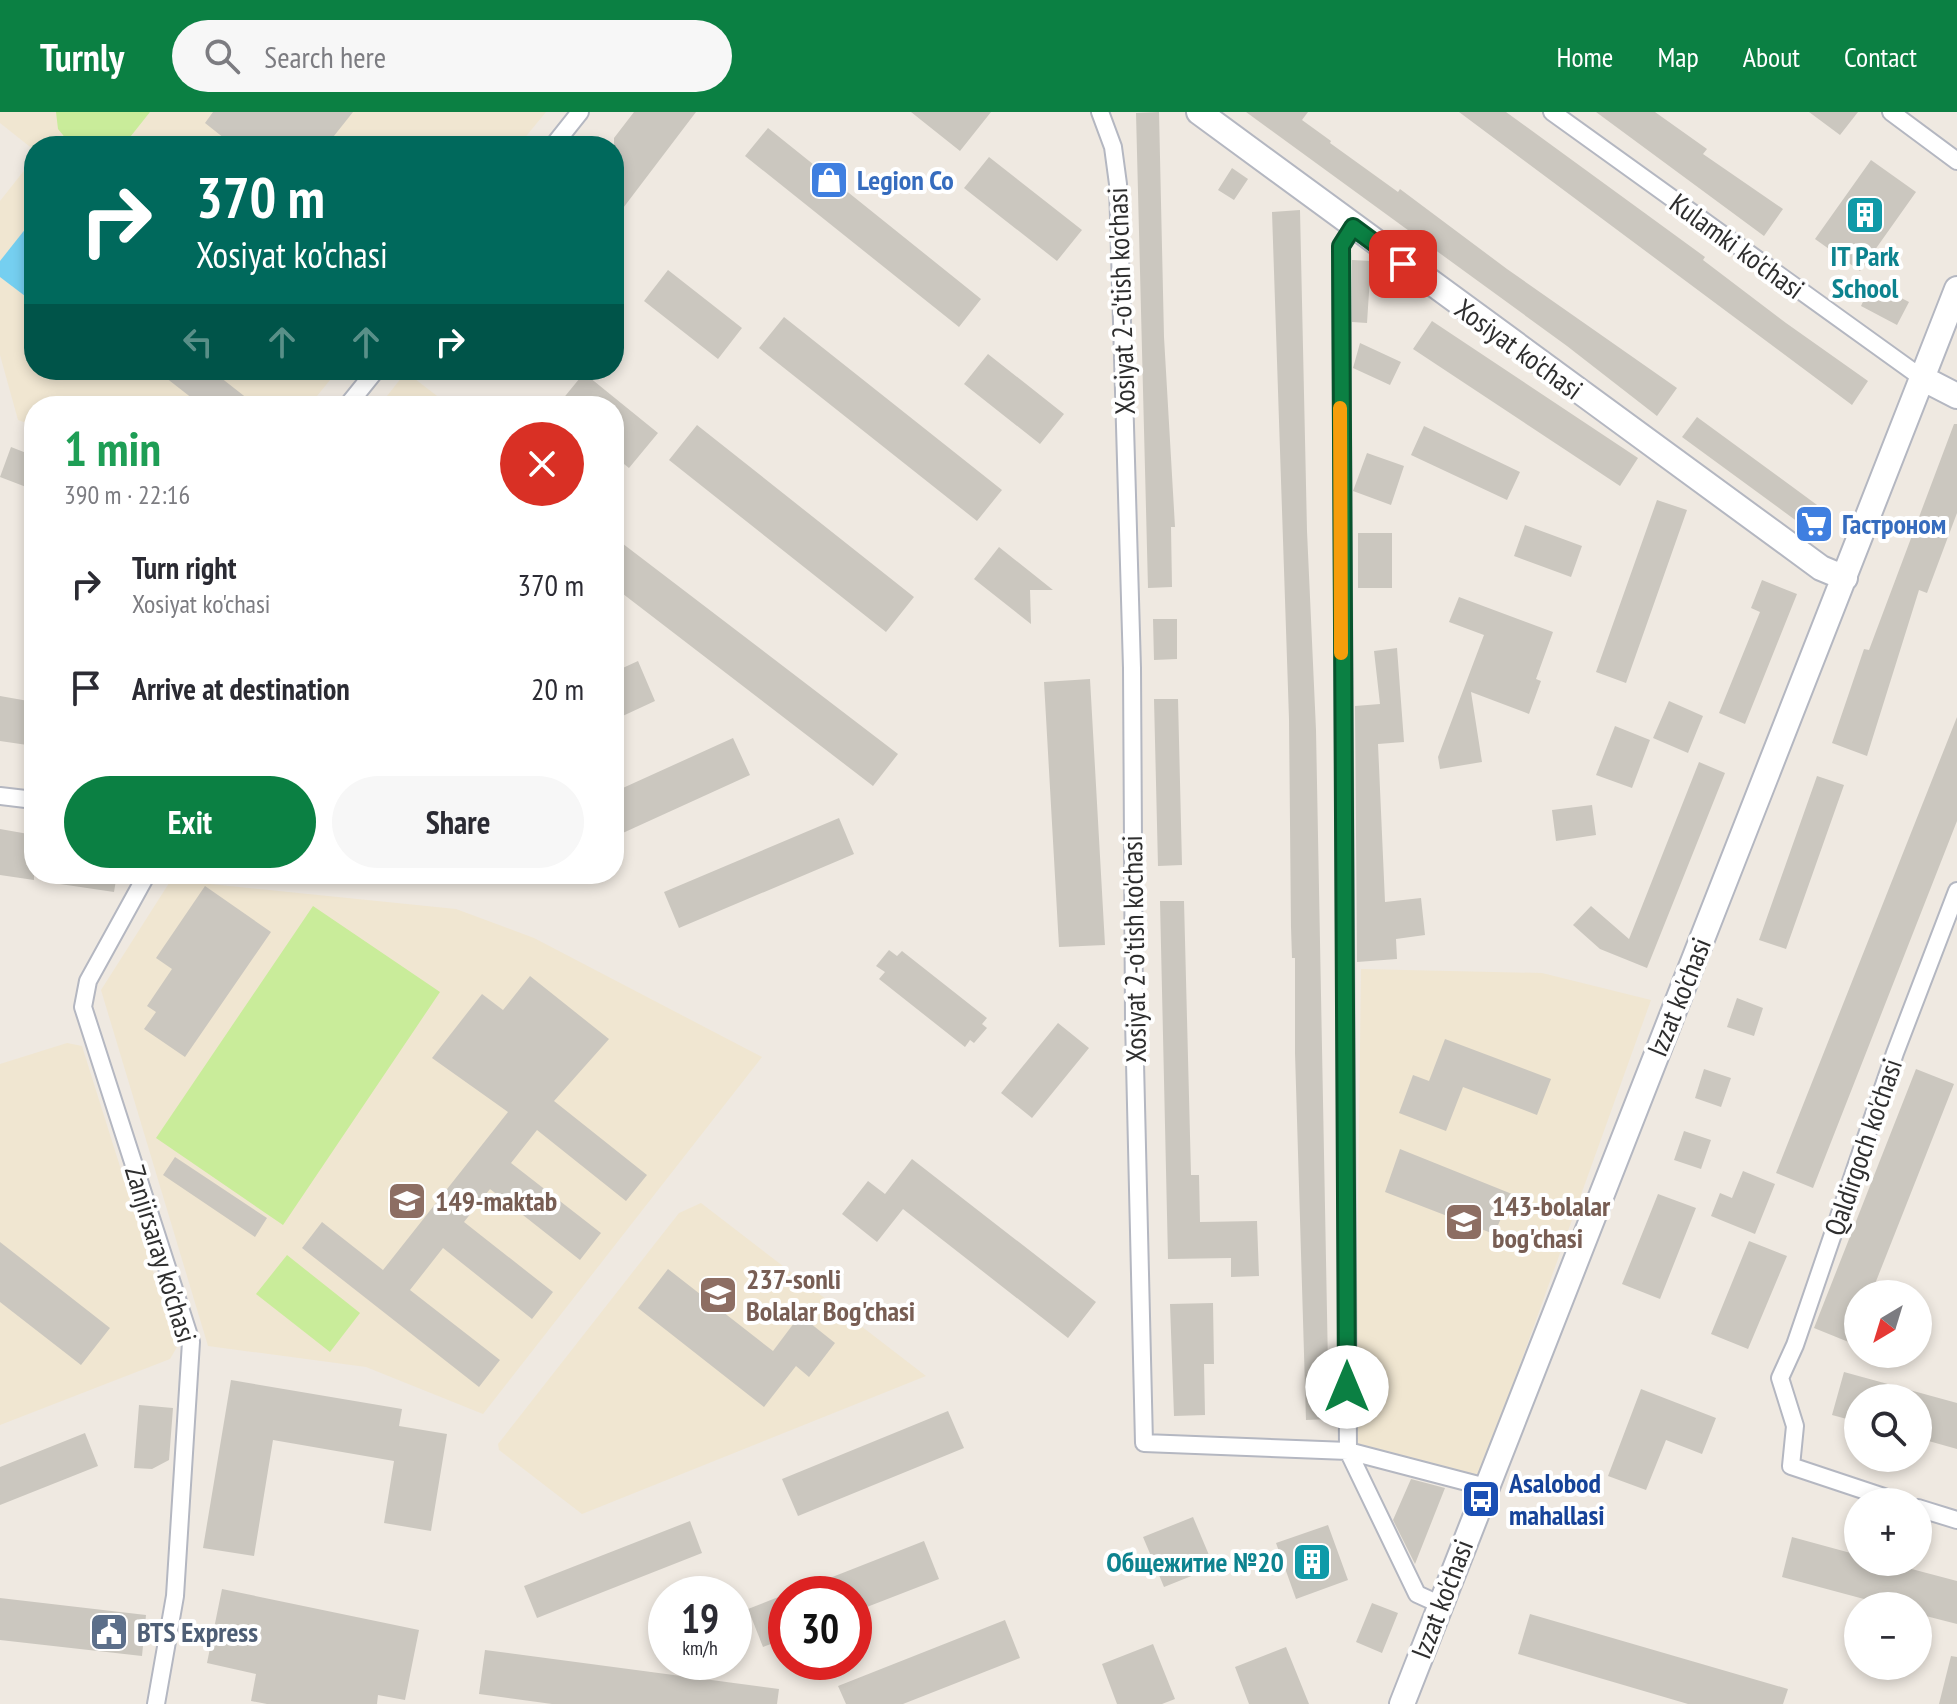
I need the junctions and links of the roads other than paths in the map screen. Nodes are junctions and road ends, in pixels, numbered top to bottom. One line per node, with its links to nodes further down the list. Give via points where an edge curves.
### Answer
1 (580, 112): 6 (street)
2 (1100, 112): 20 (street, Xosiyat 2-o'tish ko'chasi, via 1113,147 1118,184 1132,668 1144,1443)
3 (1199, 112): 8 (main road, Xosiyat ko'chasi)
4 (1552, 112): 10 (street, Kulamki ko'chasi)
5 (1891, 112): 7 (street)
6 (561, 136)
7 (1957, 161)
8 (1353, 227): 15 (main road, Xosiyat ko'chasi, via 1821,568); 20 (street, via 1341,246 1340,262)
9 (1957, 289): 10 (main road, Izzat ko'chasi)
10 (1922, 378): 12 (main road); 14 (main road); 15 (main road, Izzat ko'chasi)
11 (368, 380): 13 (street)
12 (1957, 381)
13 (355, 396)
14 (1957, 396)
15 (1845, 578): 21 (main road, Izzat ko'chasi)
16 (0, 796): 17 (street)
17 (24, 799)
18 (141, 884): 26 (street, Zanjirsaray ko'chasi, via 88,981 83,1007 191,1342 175,1596)
19 (1957, 891): 22 (street, Qaldirgoch ko'chasi, via 1780,1378 1795,1426 1791,1466)
20 (1348, 1451): 21 (street, Xosiyat 2-o'tish ko'chasi); 25 (street, via 1417,1594)
21 (1486, 1487): 25 (main road, Izzat ko'chasi)
22 (1857, 1488)
23 (1932, 1512): 24 (street)
24 (1957, 1520)
25 (1439, 1604): 27 (main road, Izzat ko'chasi)
26 (156, 1704)
27 (1402, 1704)

